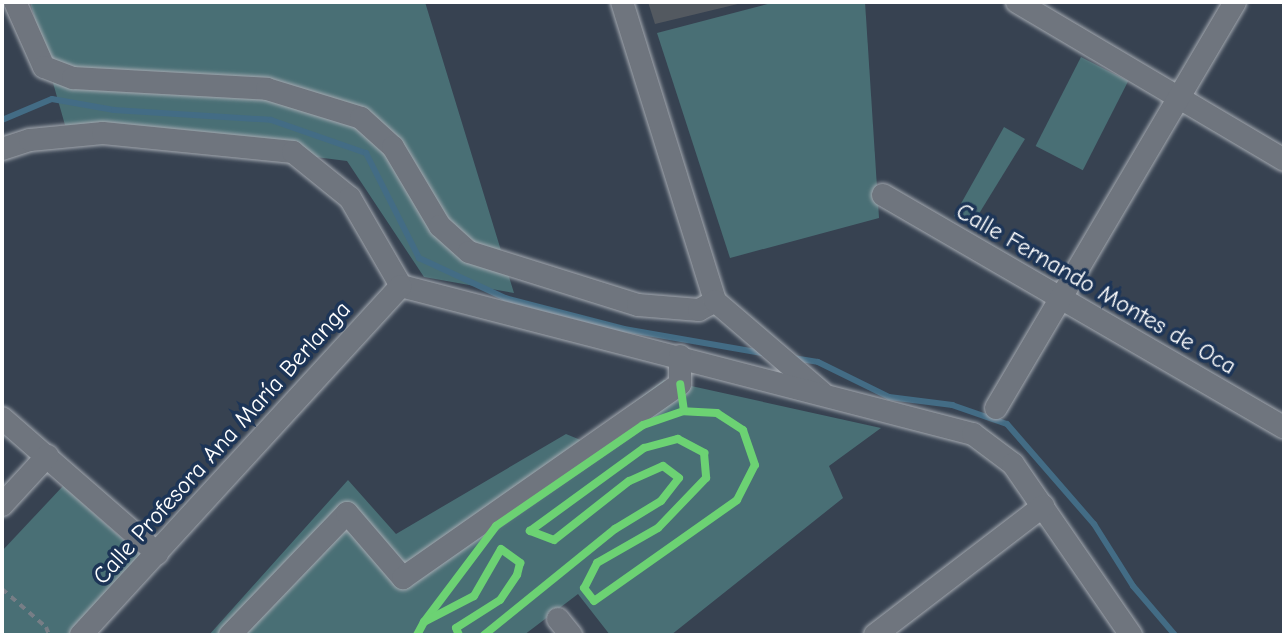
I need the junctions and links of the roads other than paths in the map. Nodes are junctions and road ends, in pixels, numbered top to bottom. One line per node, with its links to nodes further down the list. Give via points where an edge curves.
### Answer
1 (15, 2): 11 (street, via 44,67 73,78 267,89 361,118 393,147 440,226 469,252 638,305 699,310)
2 (622, 2): 11 (street)
3 (1017, 2): 5 (street)
4 (1235, 2): 5 (street)
5 (1178, 94): 7 (street); 10 (street)
6 (2, 149): 9 (street, via 30,140 103,133 293,152 350,198)
7 (1284, 160)
8 (883, 195): 10 (street, Calle Fernando Montes de Oca)
9 (401, 286): 12 (street); 20 (street, Calle Profesora Ana María Berlanga)
10 (1061, 300): 14 (street); 16 (street, Calle Fernando Montes de Oca)
11 (715, 301): 13 (street)
12 (680, 356): 13 (street); 22 (street, via 680,384 403,578 347,513)
13 (821, 392): 19 (street, via 973,434 1013,464)
14 (996, 408)
15 (2, 418): 17 (street)
16 (1284, 427)
17 (47, 456): 18 (street); 20 (street)
18 (2, 505)
19 (1043, 506): 23 (street); 24 (street)
20 (157, 553): 21 (street, Calle Profesora Ana María Berlanga)
21 (81, 635)
22 (230, 635)
23 (875, 635)
24 (1131, 635)

